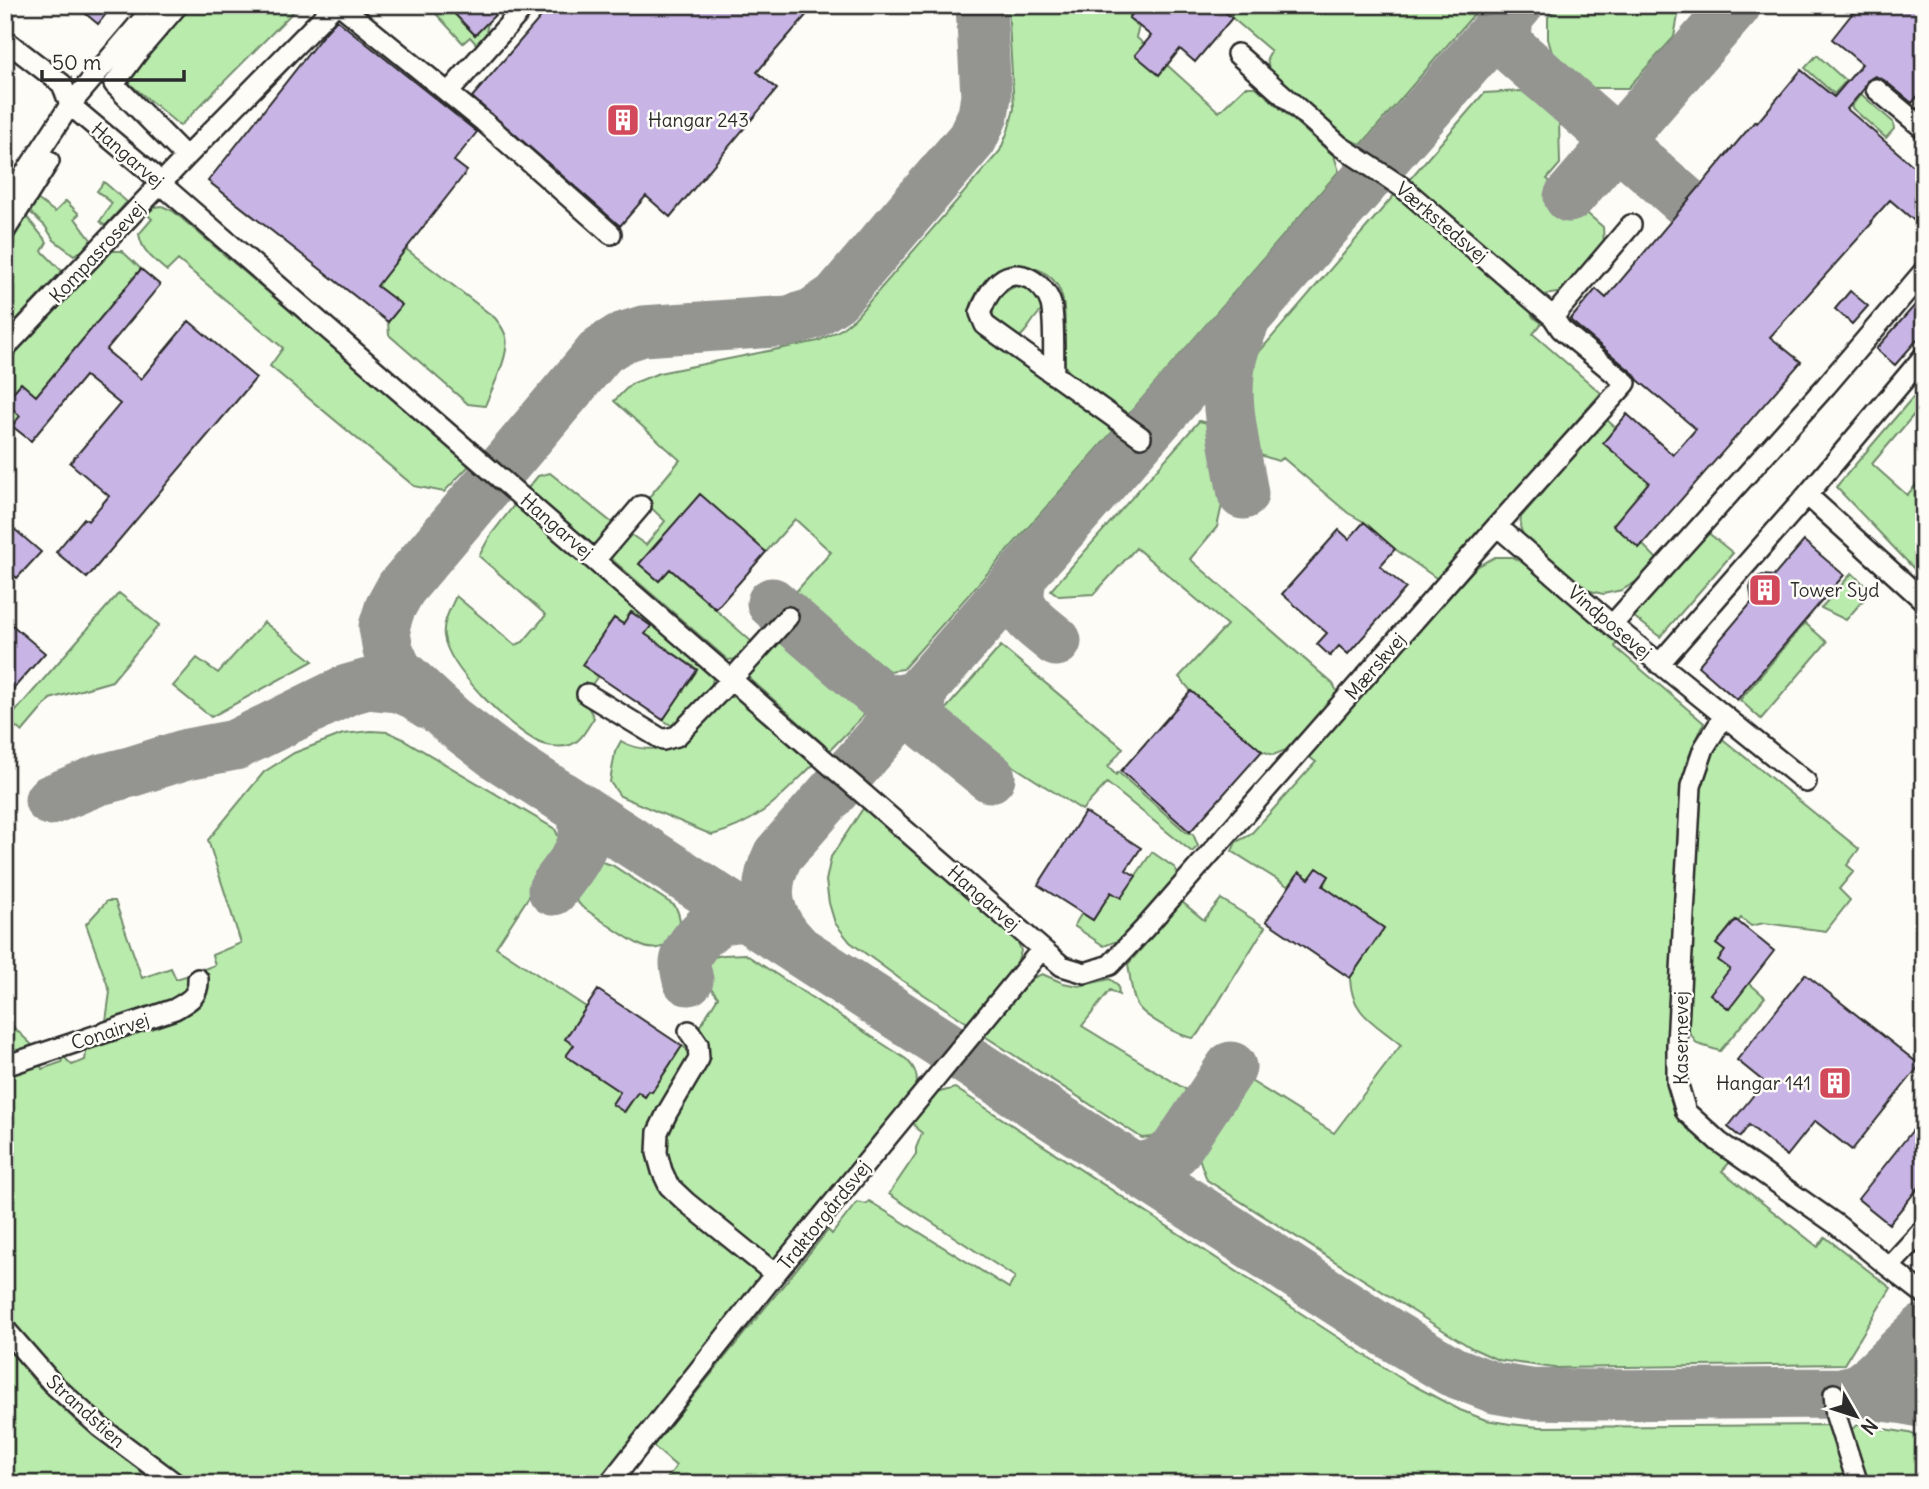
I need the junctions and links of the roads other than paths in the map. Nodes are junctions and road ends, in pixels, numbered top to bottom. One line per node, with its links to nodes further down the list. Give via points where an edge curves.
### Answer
1 (155, 5): 9 (street)
2 (178, 5): 11 (street, via 114,84)
3 (338, 5): 8 (street, Kompasrosevej); 11 (street, Kompasrosevej)
4 (526, 5): 8 (street)
5 (5, 40): 9 (street, via 62,83)
6 (1237, 54): 18 (street, Værkstedsvej, via 1340,146 1402,187)
7 (1876, 89): 10 (street)
8 (448, 93): 16 (street, Kompasrosevej)
9 (74, 109): 12 (street, Hangarvej); 13 (street); 15 (street)
10 (1924, 129)
11 (186, 157): 12 (street, Kompasrosevej)
12 (161, 184): 19 (street, Kompasrosevej); 26 (street, Hangarvej)
13 (5, 204)
14 (1630, 225): 18 (street)
15 (5, 231)
16 (611, 234)
17 (1924, 271): 29 (street)
18 (1553, 317): 25 (street, Mærskvej, via 1626,383)
19 (5, 348)
20 (1924, 356): 23 (street)
21 (1054, 375): 21 (street, via 985,325 980,313 987,295 1002,279 1033,279 1046,292 1052,307); 22 (street)
22 (1141, 437)
23 (1807, 495): 27 (street); 30 (street)
24 (642, 506): 26 (street)
25 (1497, 526): 29 (street, Vindposevej); 35 (street, Mærskvej, via 1110,965 1085,973 1062,966)
26 (595, 560): 31 (street, Hangarvej)
27 (1924, 601)
28 (788, 617): 31 (street)
29 (1612, 625): 30 (street, Vindposevej)
30 (1659, 664): 33 (street, Vindposevej)
31 (732, 679): 32 (street, via 677,736 663,740); 35 (street, Hangarvej)
32 (587, 694)
33 (1724, 716): 34 (street, Vindposevej); 40 (street, Kasernevej, via 1704,748 1691,786 1677,1044 1677,1082 1686,1112 1719,1142)
34 (1806, 782)
35 (1042, 949): 41 (street, Traktorgårdsvej)
36 (198, 979): 38 (street, Conairvej, via 194,998 175,1010)
37 (689, 1031): 41 (street, via 698,1044 699,1059 658,1132 662,1171 669,1186 686,1202)
38 (5, 1066)
39 (1924, 1230): 40 (street)
40 (1889, 1266): 42 (street, Kasernevej)
41 (775, 1274): 46 (street, Traktorgårdsvej)
42 (1924, 1294)
43 (5, 1329): 45 (street, Strandstien, via 62,1393)
44 (1834, 1394): 47 (street, via 1836,1416)
45 (176, 1484)
46 (610, 1484)
47 (1858, 1484)

